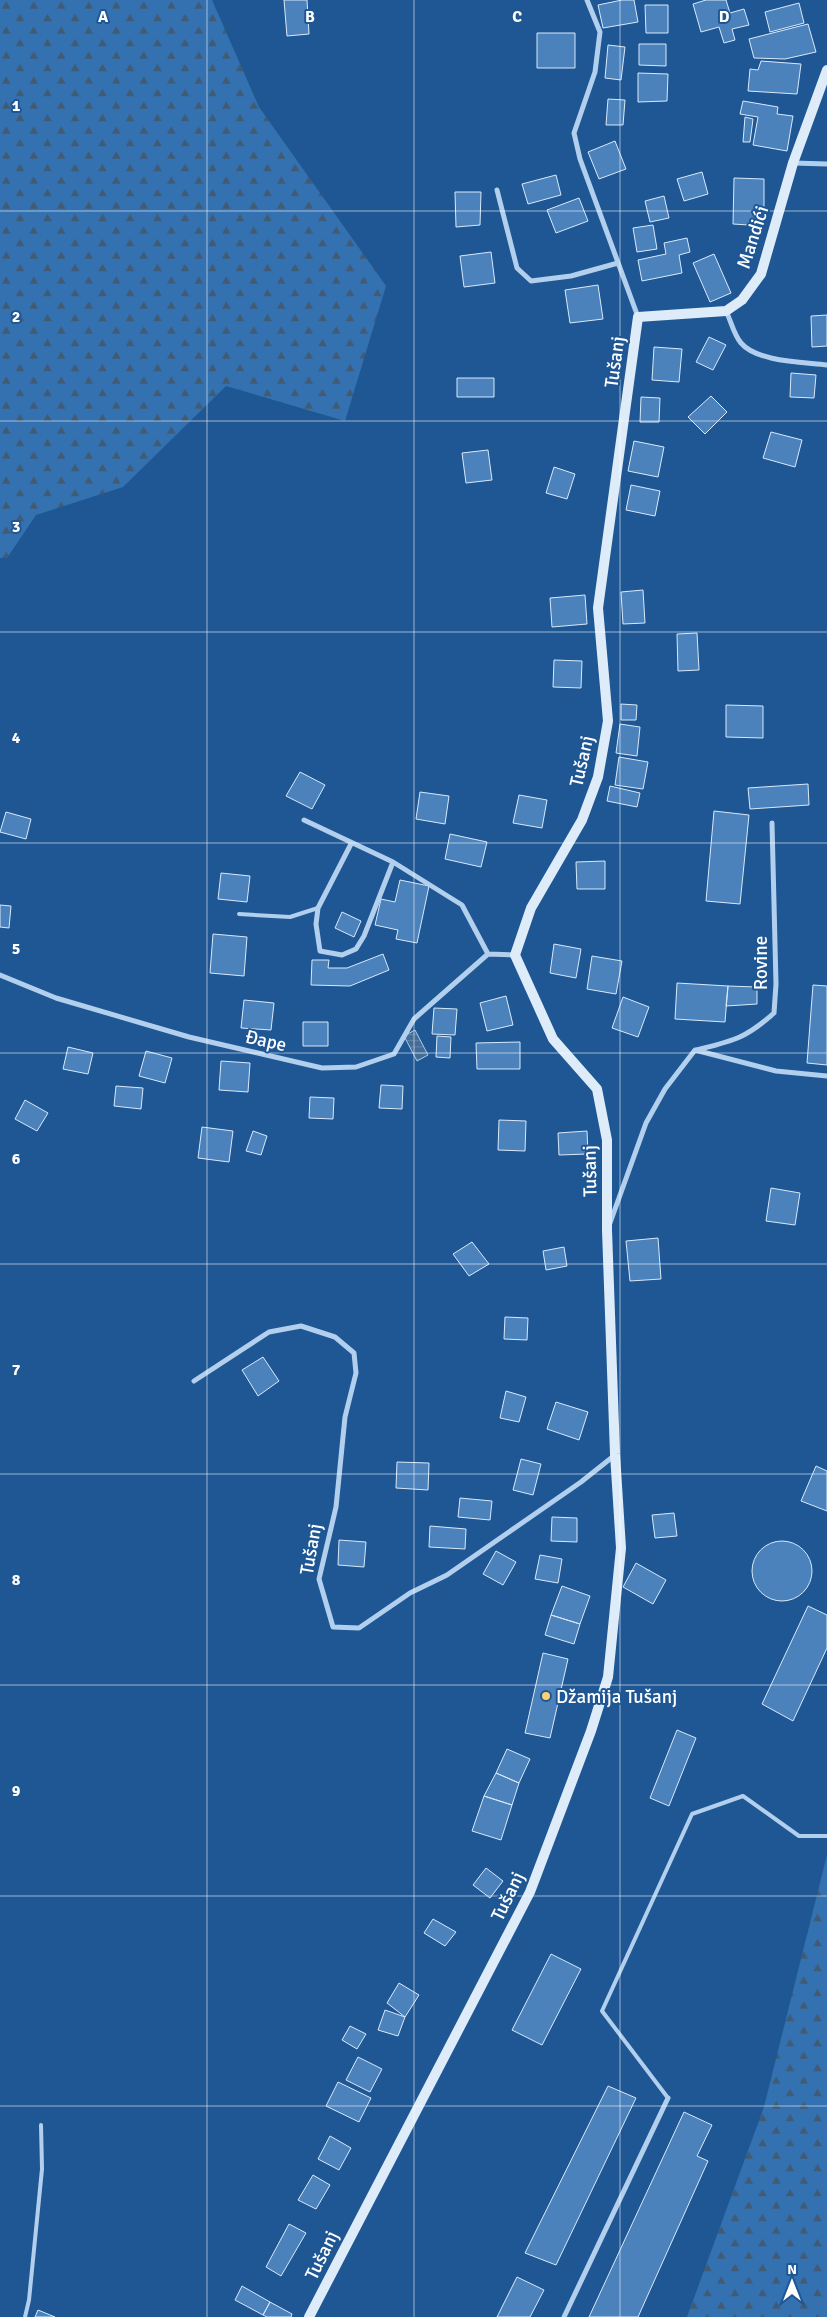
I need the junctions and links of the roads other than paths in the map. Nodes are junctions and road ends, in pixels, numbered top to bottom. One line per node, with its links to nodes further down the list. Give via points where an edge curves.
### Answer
1 (587, 0): 7 (street, Tušanj, via 600,32 595,72 574,133 580,159)
2 (827, 70): 3 (street, Mandići)
3 (824, 85): 4 (street, Mandići)
4 (793, 163): 5 (street); 8 (street, Mandići, via 762,274 742,300)
5 (827, 164)
6 (497, 190): 7 (street, via 517,268 532,281 571,276)
7 (618, 263): 9 (street, Tušanj)
8 (726, 311): 9 (street); 10 (street, via 741,344 757,354)
9 (638, 317): 18 (street, Tušanj, via 598,608 608,721 598,778 582,820 530,908)
10 (827, 365)
11 (304, 820): 13 (street)
12 (772, 823): 20 (street, Rovine, via 774,1013 739,1040)
13 (351, 844): 14 (street); 15 (street)
14 (393, 862): 15 (street, via 356,949 342,955 320,951 316,924); 17 (street, via 462,905)
15 (318, 908): 16 (lane, via 290,917)
16 (240, 914)
17 (488, 954): 18 (street); 19 (street, Đape, via 414,1018 394,1054 348,1067 322,1068 188,1037 56,998)
18 (515, 955): 22 (street, Tušanj, via 553,1040 597,1089 607,1140)
19 (0, 975)
20 (695, 1050): 21 (street, via 776,1071); 22 (street, Tušanj, via 665,1089 646,1123)
21 (827, 1076)
22 (607, 1230): 24 (street, Tušanj)
23 (194, 1381): 24 (street, Tušanj, via 269,1332 301,1326 335,1337 354,1353 356,1373 345,1416 336,1507 319,1579 333,1627 359,1628 410,1593 447,1575 582,1482)
24 (615, 1454): 29 (street, Tušanj, via 621,1548 608,1677 591,1731 530,1892)
25 (827, 1836): 26 (lane, via 799,1836 742,1796 692,1814 602,2011)
26 (668, 2098): 30 (street)
27 (41, 2125): 28 (lane, via 42,2169 29,2300)
28 (24, 2317)
29 (309, 2317)
30 (564, 2317)

